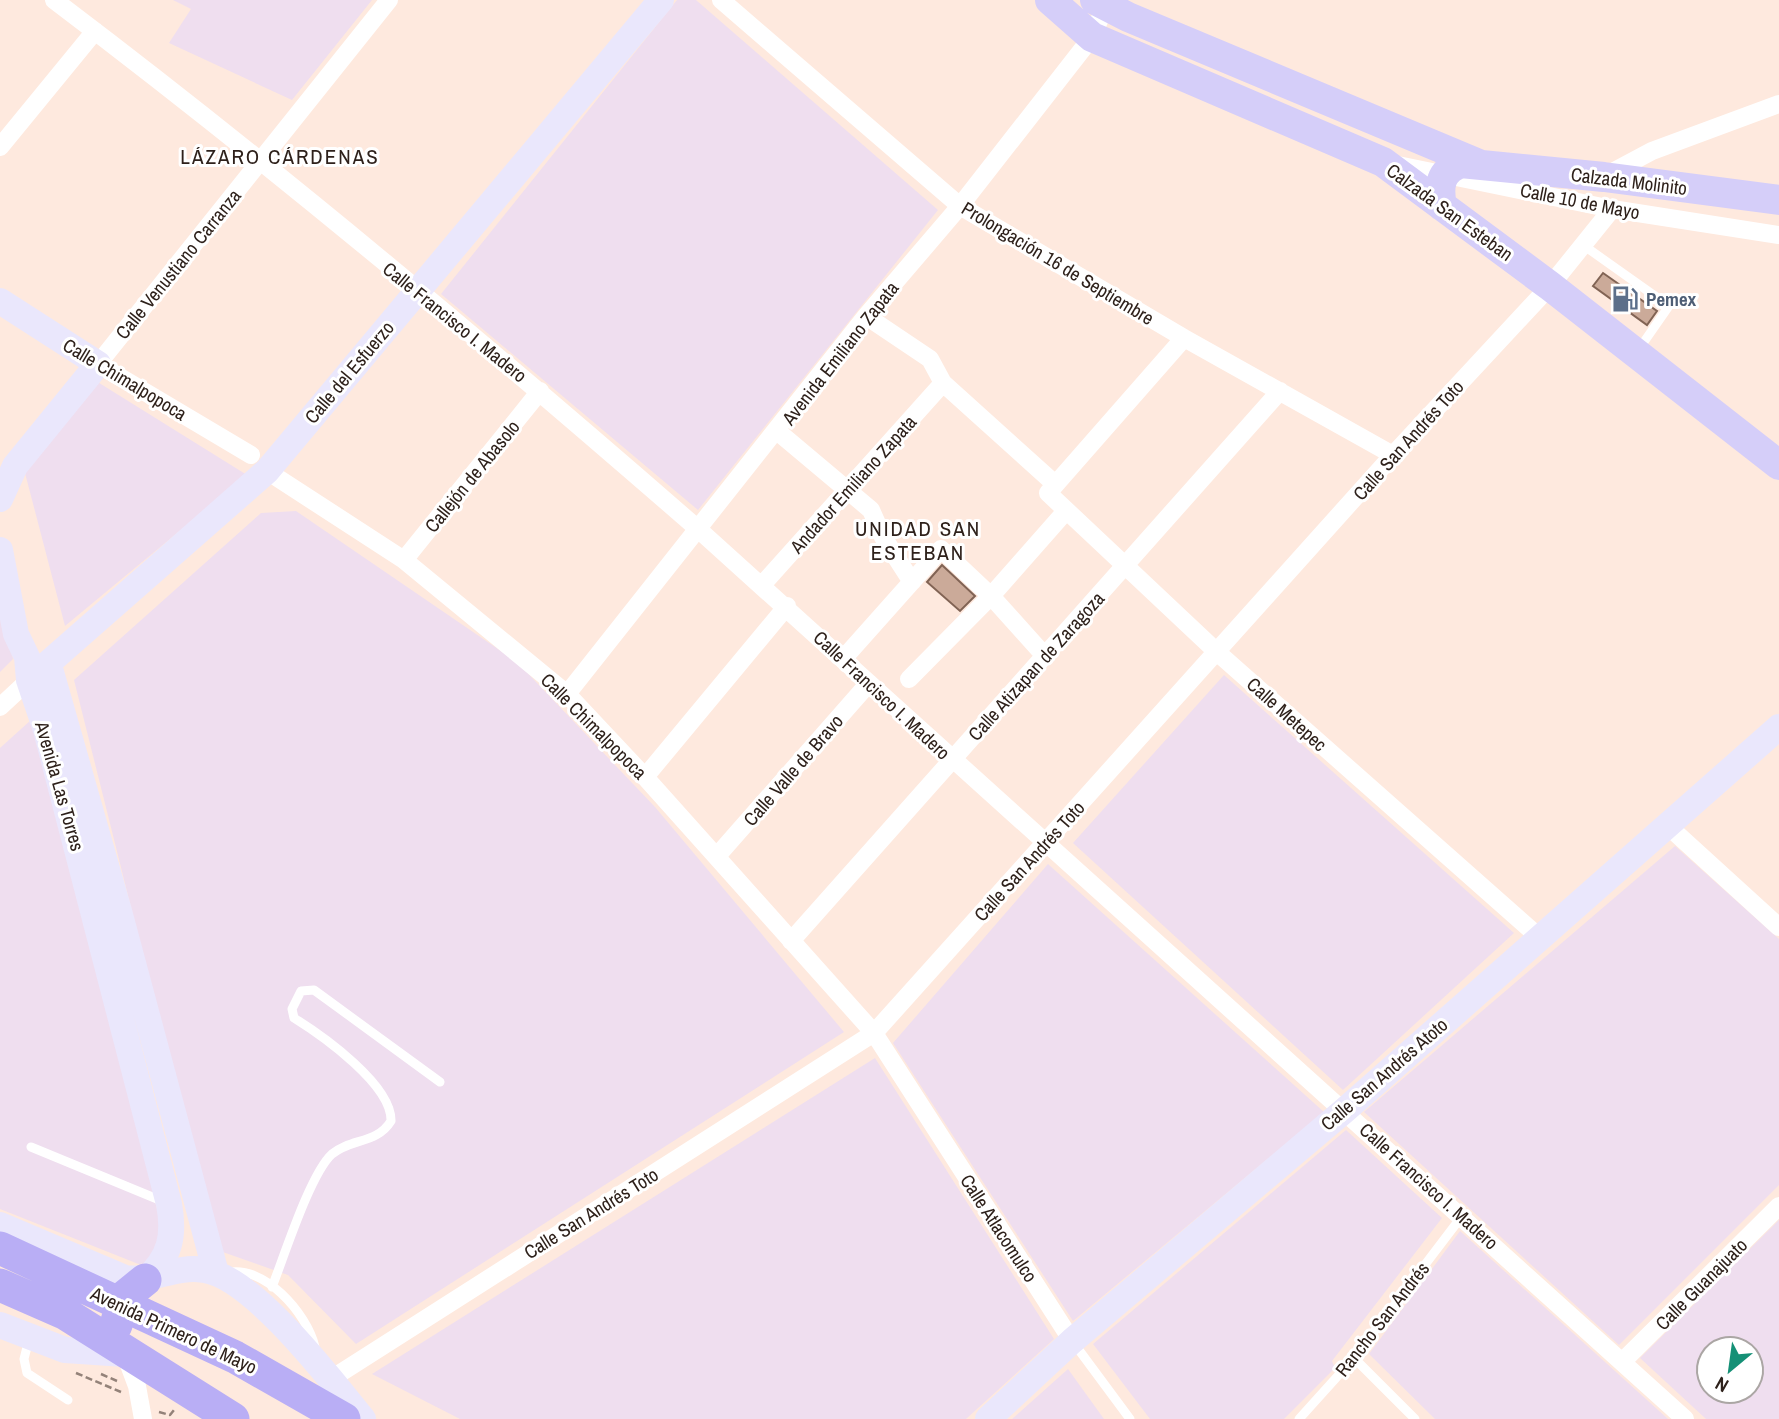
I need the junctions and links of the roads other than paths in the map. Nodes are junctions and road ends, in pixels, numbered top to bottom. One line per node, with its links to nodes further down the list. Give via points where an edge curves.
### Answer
1 (54, 0): 7 (street, Calle Francisco I. Madero)
2 (389, 0): 12 (street, Calle Venustiano Carranza)
3 (661, 0): 24 (street, Calle del Esfuerzo)
4 (721, 0): 19 (street, Prolongación 16 de Septiembre)
5 (1050, 0): 8 (main road, Calzada San Esteban)
6 (1123, 10): 8 (street, Avenida Emiliano Zapata); 9 (main road); 14 (main road, Calzada San Esteban)
7 (95, 31): 11 (street); 12 (street, Calle Francisco I. Madero)
8 (1092, 37): 9 (main road, Calzada San Esteban); 19 (street, Avenida Emiliano Zapata)
9 (1141, 58): 13 (main road, Calzada San Esteban)
10 (1779, 104): 16 (street, via 1652,151)
11 (0, 147)
12 (260, 162): 24 (street, Calle Francisco I. Madero); 29 (street, Calle Venustiano Carranza)
13 (1383, 162): 15 (street, Calle 10 de Mayo); 18 (main road, Calzada San Esteban)
14 (1479, 164): 15 (main road, via 1461,163); 16 (main road, Calzada Molinito)
15 (1444, 174): 18 (main road, via 1439,189); 20 (street, Calle 10 de Mayo)
16 (1604, 177): 17 (main road, Calzada Molinito)
17 (1779, 200)
18 (1442, 205): 23 (main road, Calzada San Esteban)
19 (960, 206): 26 (street, Avenida Emiliano Zapata); 27 (street, Prolongación 16 de Septiembre)
20 (1612, 209): 21 (street, Calle 10 de Mayo); 22 (street, Calle San Andrés Toto)
21 (1779, 234)
22 (1583, 245): 23 (street, Calle San Andrés Toto); 28 (lane, via 1669,306)
23 (1550, 286): 28 (main road, Calzada San Esteban); 34 (street, Calle San Andrés Toto)
24 (416, 290): 31 (street, Calle Francisco I. Madero); 35 (street, Calle del Esfuerzo)
25 (0, 301): 29 (street, Calle Chimalpopoca)
26 (866, 316): 30 (street, Calle Metepec, via 929,359); 33 (street, Avenida Emiliano Zapata)
27 (1184, 338): 32 (street, Prolongación 16 de Septiembre); 37 (street)
28 (1636, 353): 36 (main road, Calzada San Esteban)
29 (98, 364): 35 (street, Calle Chimalpopoca); 39 (street, Calle Venustiano Carranza, via 15,466)
30 (943, 383): 37 (street, Calle Metepec); 38 (street, Andador Emiliano Zapata)
31 (540, 391): 41 (street, Calle Francisco I. Madero); 43 (street, Callejón de Abasolo)
32 (1280, 391): 34 (street, Prolongación 16 de Septiembre); 44 (street, Calle Atizapan de Zaragoza)
33 (777, 431): 38 (street); 41 (street, Avenida Emiliano Zapata)
34 (1393, 455): 49 (street, Calle San Andrés Toto)
35 (259, 463): 43 (street, Calle Chimalpopoca); 52 (street, Calle del Esfuerzo)
36 (1779, 465)
37 (1055, 484): 40 (street, Calle Metepec, via 1048,493)
38 (848, 491): 45 (street, via 871,510); 46 (street, Andador Emiliano Zapata)
39 (0, 499)
40 (1065, 512): 44 (street, Calle Metepec); 47 (street)
41 (698, 529): 46 (street, Calle Francisco I. Madero); 55 (street, Avenida Emiliano Zapata)
42 (0, 550): 52 (street, via 16,634)
43 (404, 560): 55 (street, Calle Chimalpopoca)
44 (1125, 567): 49 (street, Calle Metepec); 50 (street, Calle Atizapan de Zaragoza)
45 (912, 582): 47 (street, via 942,549); 51 (street)
46 (762, 585): 48 (street, Calle Francisco I. Madero)
47 (991, 596): 50 (street); 53 (street)
48 (787, 606): 51 (street, Calle Francisco I. Madero); 59 (street)
49 (1218, 653): 61 (street, Calle San Andrés Toto); 64 (street, Calle Metepec)
50 (1044, 656): 58 (street, Calle Atizapan de Zaragoza)
51 (843, 659): 54 (street, Calle Francisco I. Madero)
52 (35, 668): 56 (street, Calle del Esfuerzo); 70 (street, Avenida Las Torres, via 108,913)
53 (909, 679)
54 (869, 683): 58 (street, Calle Francisco I. Madero); 62 (street, Calle Valle de Bravo)
55 (567, 694): 59 (street, Calle Chimalpopoca)
56 (0, 707)
57 (1779, 727): 60 (street, Calle San Andrés Atoto)
58 (952, 759): 61 (street, Calle Francisco I. Madero); 65 (street, Calle Atizapan de Zaragoza)
59 (645, 777): 62 (street, Calle Chimalpopoca)
60 (1667, 825): 63 (street); 64 (street, Calle San Andrés Atoto)
61 (1046, 842): 66 (street, Calle San Andrés Toto); 68 (street, Calle Francisco I. Madero)
62 (717, 856): 65 (street, Calle Chimalpopoca)
63 (1779, 926)
64 (1539, 937): 68 (street, Calle San Andrés Atoto)
65 (791, 941): 66 (street, Calle Chimalpopoca)
66 (874, 1033): 83 (street, Calle Atlacomulco); 87 (street, Calle San Andrés Toto)
67 (440, 1082): 79 (lane, via 314,990 301,991 292,1009 294,1018 370,1079 391,1109 391,1121 377,1137 332,1154 309,1196)
68 (1345, 1110): 72 (street, Calle Francisco I. Madero); 83 (street, Calle San Andrés Atoto)
69 (31, 1147): 70 (lane)
70 (184, 1205): 76 (street, Avenida Las Torres); 77 (street, Avenida Las Torres, via 165,1257)
71 (1779, 1206): 86 (street, Calle Guanajuato)
72 (1462, 1216): 85 (lane, Rancho San Andrés); 86 (street, Calle Francisco I. Madero)
73 (0, 1225): 75 (street, Avenida Primero de Mayo)
74 (0, 1248): 91 (highway, Avenida Primero de Mayo, via 234,1357)
75 (91, 1265): 77 (street, Avenida Primero de Mayo); 82 (highway, via 95,1281 91,1296 81,1308)
76 (219, 1274): 77 (street, Avenida Primero de Mayo, via 182,1269); 79 (lane, via 238,1270); 87 (street, Avenida Primero de Mayo, via 250,1293)
77 (145, 1280): 84 (highway, via 130,1290 117,1314 117,1332)
78 (0, 1285): 82 (highway, Avenida Primero de Mayo)
79 (272, 1287): 87 (lane, via 302,1320)
80 (0, 1302): 82 (highway)
81 (0, 1325): 82 (street)
82 (50, 1326): 84 (highway); 88 (lane, via 24,1359 27,1373)
83 (1072, 1341): 93 (street, Calle San Andrés Atoto); 94 (lane, Calle Atlacomulco)
84 (125, 1354): 89 (street, via 131,1390); 90 (highway)
85 (1354, 1358): 95 (lane, Rancho San Andrés); 96 (lane)
86 (1622, 1362): 97 (street, Calle Francisco I. Madero)
87 (325, 1372): 92 (street, Avenida Primero de Mayo)
88 (68, 1400)
89 (143, 1419)
90 (233, 1419)
91 (344, 1419)
92 (363, 1419)
93 (988, 1419)
94 (1130, 1419)
95 (1299, 1419)
96 (1415, 1419)
97 (1685, 1419)

